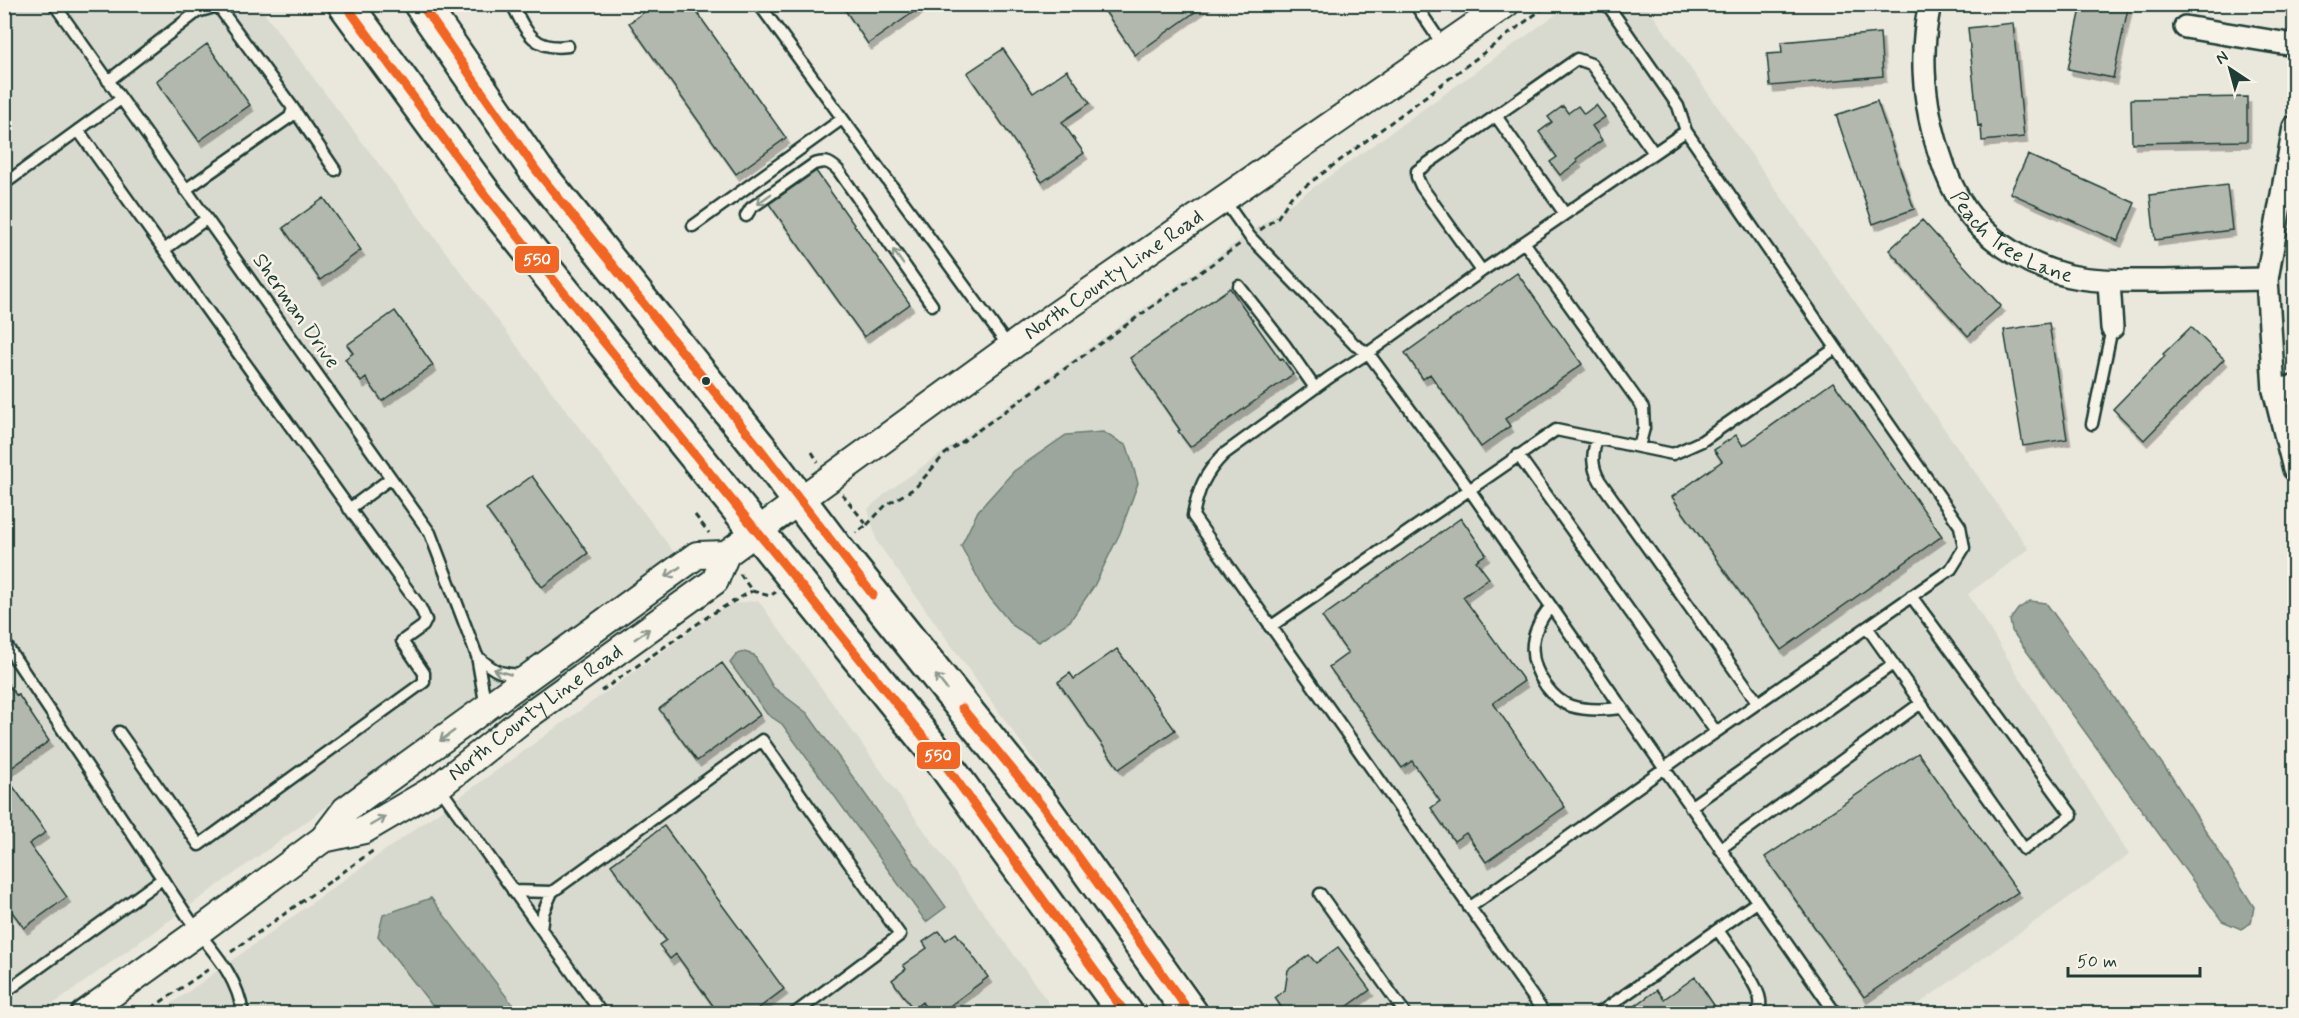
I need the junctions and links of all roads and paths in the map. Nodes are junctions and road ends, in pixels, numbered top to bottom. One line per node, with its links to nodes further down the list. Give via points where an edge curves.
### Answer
1 (54, 4): 15 (lane, Sherman Drive)
2 (345, 4): 57 (main road, via 485,195)
3 (421, 4): 54 (main road, via 536,170)
4 (513, 4): 13 (lane, via 542,46)
5 (759, 4): 19 (lane)
6 (1415, 4): 14 (lane)
7 (1506, 4): 14 (street, North County Line Road)
8 (1549, 4): 32 (path, via 1291,197 1278,217)
9 (1607, 4): 22 (lane, via 1678,106)
10 (1930, 4): 37 (street, Peach Tree Lane, via 1924,74 1928,108 1943,163 1966,210 1998,242 2035,264 2069,276)
11 (2185, 27): 12 (street)
12 (2295, 45)
13 (567, 46)
14 (1445, 48): 27 (street, North County Line Road)
15 (108, 81): 16 (lane, Sherman Drive); 17 (lane, via 197,12 218,6)
16 (121, 99): 21 (lane); 26 (lane, Sherman Drive)
17 (293, 108): 24 (lane); 26 (lane, via 290,117)
18 (1496, 116): 23 (lane, via 1577,59 1584,60 1591,64); 28 (lane); 35 (lane, via 1417,171 1421,186)
19 (842, 119): 31 (lane); 41 (lane)
20 (2295, 127): 36 (street)
21 (78, 130): 25 (lane); 34 (lane)
22 (1686, 131): 23 (lane); 42 (lane)
23 (1654, 153): 28 (lane)
24 (335, 170)
25 (4, 184)
26 (185, 190): 30 (lane, Sherman Drive)
27 (1224, 199): 32 (lane); 41 (street, North County Line Road)
28 (1566, 214): 33 (lane)
29 (746, 216): 39 (lane, one-way to 29, via 831,163 814,164 751,208)
30 (206, 219): 34 (lane); 52 (lane, Sherman Drive)
31 (693, 226)
32 (1250, 237): 43 (lane, via 1355,345); 56 (path, via 945,454 915,488 886,505)
33 (1524, 242): 35 (lane); 49 (lane, via 1643,408 1644,429)
34 (164, 250): 55 (lane)
35 (1482, 271): 43 (lane)
36 (2267, 279): 37 (street, Peach Tree Lane); 46 (street)
37 (2109, 282): 40 (street)
38 (1239, 286): 45 (lane)
39 (932, 305)
40 (2112, 328): 47 (lane)
41 (1009, 347): 54 (street, North County Line Road)
42 (1836, 348): 49 (lane, via 1702,441 1673,454); 59 (lane, via 1960,526 1964,549 1951,569)
43 (1368, 353): 45 (lane); 53 (lane)
44 (2295, 387): 46 (street)
45 (1315, 388): 61 (lane, via 1210,468 1197,495 1193,516)
46 (2274, 390): 51 (street)
47 (2092, 424)
48 (1597, 438): 49 (lane); 50 (lane, via 1556,430); 67 (lane, via 1593,470)
49 (1639, 447)
50 (1518, 455): 53 (lane); 72 (lane)
51 (2295, 469)
52 (391, 478): 55 (lane); 64 (lane, Sherman Drive, via 430,533)
53 (1469, 489): 60 (lane); 61 (lane)
54 (800, 501): 57 (street, North County Line Road); 94 (main road, one-way to 54, via 1043,807)
55 (349, 509): 71 (lane, via 424,615 423,626 402,641 424,673 424,682 199,845)
56 (867, 525)
57 (757, 532): 58 (street, North County Line Road); 93 (main road, via 941,759)
58 (726, 554): 66 (street, North County Line Road, one-way to 66, via 697,555); 74 (street, North County Line Road, one-way to 58, via 526,717 716,581)
59 (1911, 596): 62 (lane); 68 (lane, via 2072,814 2024,849)
60 (1551, 606): 69 (lane); 69 (lane, via 1538,623 1531,647 1541,679 1568,706)
61 (1270, 627): 83 (lane)
62 (1867, 627): 65 (lane); 67 (lane)
63 (4, 642): 78 (lane)
64 (477, 656): 66 (lane, one-way to 64, via 504,674); 70 (lane, Sherman Drive)
65 (1893, 664): 68 (lane); 75 (lane)
66 (531, 675): 70 (street, North County Line Road)
67 (1758, 703): 72 (lane)
68 (1921, 704): 77 (lane)
69 (1621, 708): 73 (lane)
70 (486, 709): 76 (street, North County Line Road, one-way to 76, via 345,810)
71 (119, 732)
72 (1716, 732): 73 (lane)
73 (1664, 769): 75 (lane); 83 (lane)
74 (439, 786): 76 (street, North County Line Road, one-way to 74, via 364,830); 79 (lane)
75 (1690, 807): 77 (lane)
76 (323, 839): 86 (street, North County Line Road)
77 (1720, 849): 82 (lane)
78 (162, 879): 86 (lane); 87 (lane)
79 (513, 891): 80 (lane); 84 (lane)
80 (552, 892): 84 (lane); 92 (lane, via 762,740 900,935)
81 (1320, 894): 95 (lane, via 1402,1010)
82 (1758, 902): 85 (lane); 88 (lane)
83 (1469, 908): 96 (lane)
84 (541, 929): 91 (lane)
85 (1718, 930): 97 (lane); 98 (lane, via 1756,987 1760,999)
86 (198, 932): 89 (street, North County Line Road); 90 (lane, via 229,972)
87 (4, 993)
88 (1831, 1012)
89 (84, 1014)
90 (243, 1014)
91 (602, 1014)
92 (794, 1014)
93 (1126, 1014)
94 (1191, 1014)
95 (1398, 1014)
96 (1545, 1014)
97 (1598, 1014)
98 (1756, 1014)

